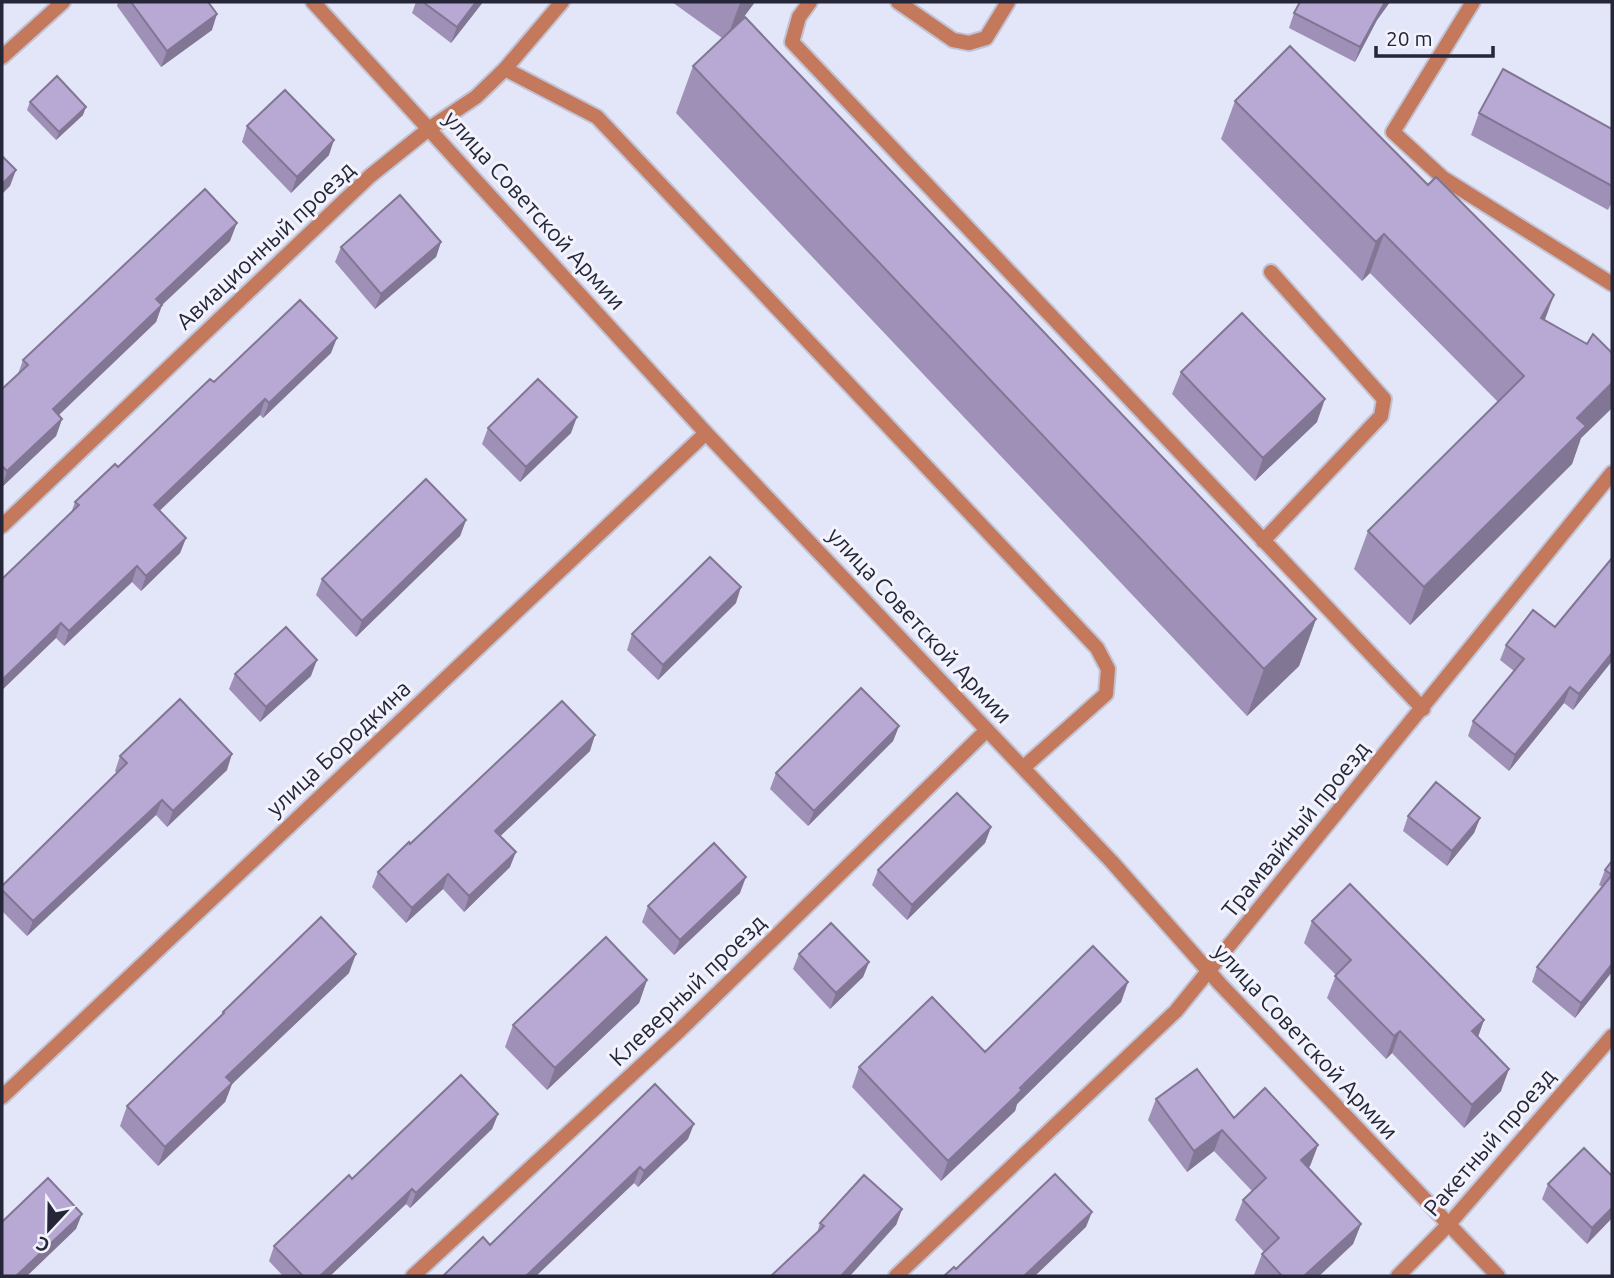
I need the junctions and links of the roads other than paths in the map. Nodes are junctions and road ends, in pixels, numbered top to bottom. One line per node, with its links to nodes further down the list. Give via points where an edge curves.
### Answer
1 (63, 2): 8 (street)
2 (313, 2): 10 (street, улица Советской Армии)
3 (562, 2): 9 (street, Авиационный проезд)
4 (810, 2): 16 (street, via 799,17 792,42)
5 (898, 2): 6 (street, via 953,40 969,43 986,38)
6 (1008, 2)
7 (1473, 2): 12 (street, via 1393,132 1443,178)
8 (2, 57)
9 (505, 69): 10 (street, Авиационный проезд, via 476,97); 19 (street, via 597,117 1097,648 1108,669 1106,694)
10 (430, 128): 13 (street, улица Советской Армии); 15 (street, Авиационный проезд, via 370,176)
11 (1270, 272): 16 (street, via 1384,400 1381,416)
12 (1612, 284)
13 (706, 433): 18 (street, улица Советской Армии); 22 (street, улица Бородкина)
14 (1612, 473): 17 (street, Трамвайный проезд)
15 (2, 526)
16 (1263, 541): 17 (street)
17 (1423, 709): 20 (street, Трамвайный проезд)
18 (987, 730): 19 (street, улица Советской Армии); 24 (street, Клеверный проезд, via 679,1031)
19 (1024, 767): 20 (street, улица Советской Армии)
20 (1208, 971): 23 (street, улица Советской Армии); 25 (street, Трамвайный проезд, via 1176,1011)
21 (1612, 1036): 23 (street, Ракетный проезд)
22 (2, 1097)
23 (1449, 1224): 26 (street, Ракетный проезд); 27 (street, улица Советской Армии)
24 (413, 1276)
25 (896, 1276)
26 (1398, 1276)
27 (1498, 1276)

